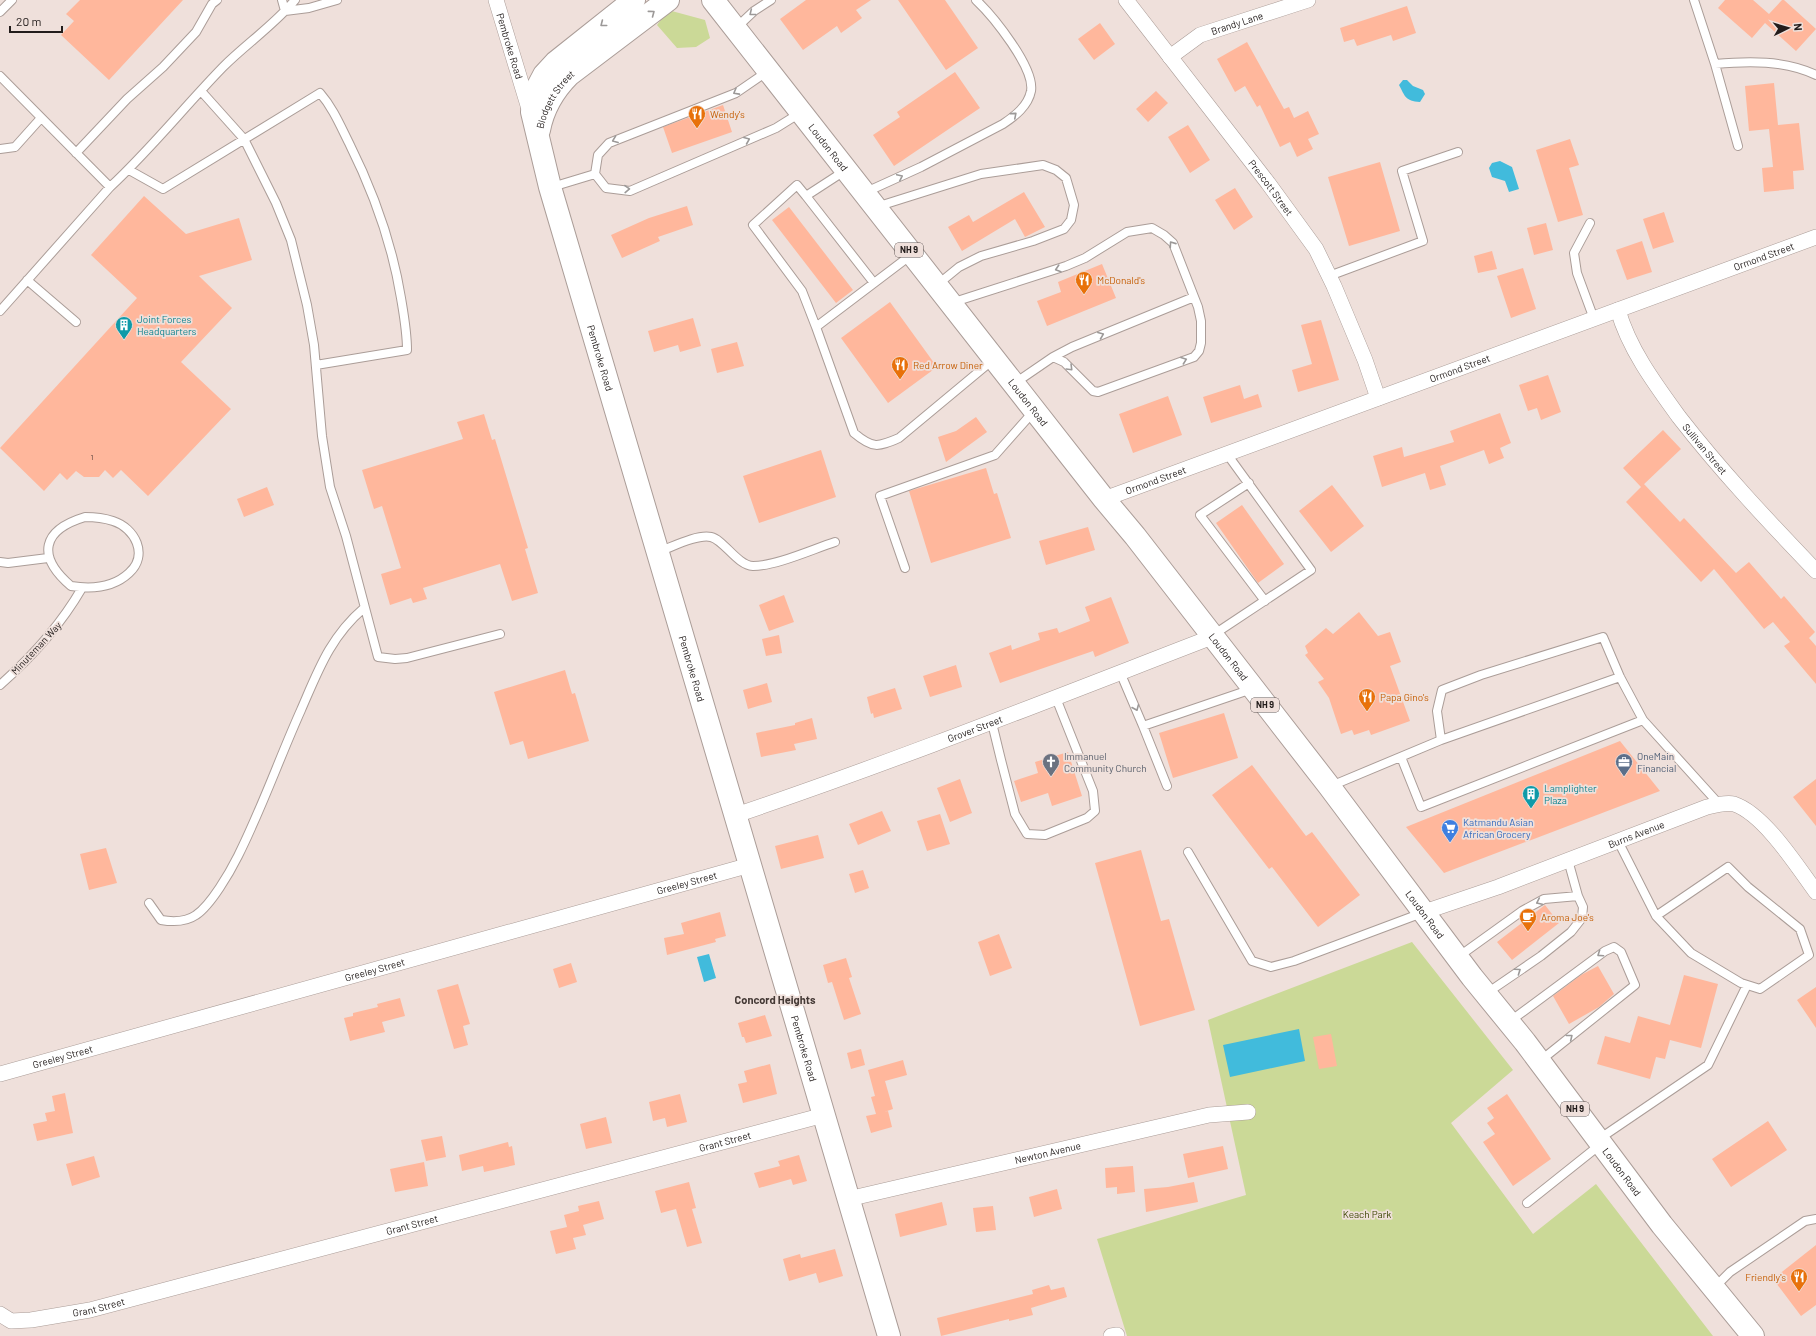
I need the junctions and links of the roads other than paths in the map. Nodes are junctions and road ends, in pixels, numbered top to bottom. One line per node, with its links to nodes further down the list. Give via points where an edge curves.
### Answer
1 (12, 0): 16 (lane)
2 (217, 0): 32 (lane, via 196,32)
3 (282, 0): 15 (lane)
4 (295, 0): 15 (lane)
5 (336, 0): 15 (lane, via 309,8)
6 (496, 0): 27 (street, Pembroke Road)
7 (634, 0): 19 (main road, Blodgett Street, one-way to 19)
8 (668, 0): 19 (main road, Blodgett Street, one-way to 8)
9 (713, 0): 17 (main road, Loudon Road / NH 9)
10 (771, 0): 17 (lane, one-way to 17)
11 (976, 0): 39 (lane, one-way to 11, via 921,167 1003,124 1016,115 1027,102 1031,91 1030,77 1022,58)
12 (1126, 0): 18 (street, Prescott Street)
13 (1308, 0): 18 (street, Brandy Lane, via 1200,35)
14 (1694, 0): 20 (lane)
15 (285, 11): 24 (lane, via 244,46)
16 (0, 12)
17 (735, 28): 21 (main road, Loudon Road / NH 9)
18 (1170, 57): 43 (street, Prescott Street, via 1290,213 1316,249)
19 (569, 63): 27 (main road, Blodgett Street, via 544,113)
20 (1715, 64): 23 (lane, via 1778,64); 29 (lane)
21 (769, 71): 25 (main road, Loudon Road / NH 9); 35 (lane, one-way to 35, via 736,93 609,143 598,155)
22 (0, 76): 26 (lane)
23 (1816, 76)
24 (201, 91): 28 (lane); 33 (lane)
25 (801, 112): 34 (main road, Loudon Road / NH 9); 35 (lane, one-way to 25, via 606,188 630,191 776,128)
26 (42, 118): 30 (lane, via 15,147); 32 (lane)
27 (537, 138): 36 (main road, Pembroke Road)
28 (244, 139): 33 (lane, via 163,189); 56 (lane, via 276,203 291,240 307,304); 56 (lane, via 320,93 330,104 368,182 385,228 398,277 407,350)
29 (1738, 146)
30 (0, 149)
31 (1458, 152): 43 (lane, via 1402,171 1423,240)
32 (76, 153): 37 (lane)
33 (129, 170): 37 (lane)
34 (846, 170): 38 (lane); 39 (main road, Loudon Road / NH 9)
35 (595, 174): 36 (lane)
36 (550, 187): 64 (main road, Pembroke Road)
37 (110, 188): 44 (lane)
38 (806, 196): 45 (lane); 53 (lane, via 797,185 753,225 802,291)
39 (870, 200): 42 (main road, Loudon Road / NH 9); 46 (lane, via 981,174 1043,165 1056,170 1066,178 1074,206 1072,220 1064,229 981,256 959,267)
40 (1590, 223): 51 (lane, via 1574,253 1577,273)
41 (1816, 237): 49 (street, Ormond Street)
42 (912, 254): 45 (lane); 46 (main road, Loudon Road / NH 9)
43 (1329, 276): 58 (street, Prescott Street, via 1366,360)
44 (27, 280): 50 (lane); 52 (lane)
45 (874, 283): 53 (lane)
46 (937, 285): 48 (main road, Loudon Road / NH 9)
47 (1194, 297): 48 (lane, one-way to 48, via 1173,243 1152,228 1127,232 1085,258 1066,266); 54 (lane, one-way to 47, via 1072,346); 54 (lane, one-way to 47, via 1064,362 1094,392 1194,357 1201,343 1198,307)
48 (951, 304): 55 (main road, Loudon Road / NH 9)
49 (1618, 310): 51 (street, Ormond Street); 68 (street, Sullivan Street, via 1626,334 1667,401 1708,454)
50 (0, 311)
51 (1594, 319): 58 (street, Ormond Street)
52 (76, 322)
53 (816, 327): 55 (lane, via 854,433 865,442 882,446 899,438)
54 (1053, 357): 57 (lane)
55 (994, 359): 57 (main road, Loudon Road / NH 9)
56 (316, 365): 71 (lane, via 323,444 330,487 346,536)
57 (1015, 383): 59 (main road, Loudon Road / NH 9)
58 (1378, 398): 60 (street, Ormond Street)
59 (1035, 410): 62 (main road, Loudon Road / NH 9); 67 (lane, via 995,456 880,496)
60 (1227, 454): 61 (lane); 62 (street, Ormond Street)
61 (1249, 483): 70 (lane, via 1311,570); 70 (lane, via 1200,515)
62 (1104, 499): 73 (main road, Loudon Road / NH 9)
63 (835, 542): 64 (lane, via 772,563 752,566 740,560 712,537 699,537)
64 (658, 552): 87 (main road, Pembroke Road)
65 (48, 558): 66 (lane, via 14,563); 69 (lane, via 53,568 70,586); 69 (lane, via 52,540 59,529 70,522 85,517 102,518 126,527 134,535 138,545 138,558 134,567 118,581)
66 (0, 562)
67 (905, 568)
68 (1816, 571)
69 (82, 588): 76 (lane, Minuteman Way, via 61,622 41,646)
70 (1266, 601): 73 (lane)
71 (364, 608): 72 (lane, via 378,657 395,660 406,658); 94 (lane, via 348,622 324,657 254,825 216,894 196,915 175,922 161,920)
72 (500, 634)
73 (1212, 637): 74 (street, Grover Street); 77 (main road, Loudon Road / NH 9)
74 (1120, 672): 78 (street, Grover Street); 81 (lane, one-way to 81)
75 (1620, 677): 79 (lane); 82 (lane); 82 (lane, via 1604,636 1481,675 1442,690 1437,711)
76 (0, 685)
77 (1252, 689): 81 (lane); 85 (main road, Loudon Road / NH 9)
78 (1056, 698): 80 (street, Grover Street); 80 (lane, via 1093,792 1095,811 1087,818 1045,835 1027,834 1016,814)
79 (1642, 720): 83 (lane, via 1420,807); 86 (lane)
80 (992, 723): 87 (street, Grover Street)
81 (1143, 726): 84 (lane)
82 (1441, 740): 83 (lane)
83 (1401, 757): 85 (lane)
84 (1167, 786)
85 (1329, 786): 95 (main road, Loudon Road / NH 9)
86 (1719, 804): 88 (street, Burns Avenue); 92 (street, Burns Avenue, via 1732,804 1746,809 1762,823)
87 (736, 815): 91 (main road, Pembroke Road)
88 (1618, 841): 90 (street, Burns Avenue); 96 (lane)
89 (1188, 852): 95 (lane, via 1252,961 1271,967 1294,961)
90 (1568, 860): 93 (lane); 95 (street, Burns Avenue)
91 (750, 865): 102 (street, Greeley Street); 104 (main road, Pembroke Road)
92 (1816, 892)
93 (1578, 896): 97 (lane, one-way to 97, via 1544,899 1522,911); 99 (lane, one-way to 93, via 1571,932 1582,918 1583,907)
94 (149, 903)
95 (1424, 912): 97 (main road, Loudon Road / NH 9)
96 (1656, 916): 98 (lane, via 1691,953); 98 (lane, via 1728,867 1748,887 1800,929 1809,956 1760,989)
97 (1458, 957): 99 (main road, Loudon Road / NH 9)
98 (1747, 985): 105 (lane, via 1708,1065)
99 (1486, 993): 100 (main road, Loudon Road / NH 9)
100 (1509, 1022): 101 (main road, Loudon Road / NH 9); 101 (lane, one-way to 100, via 1635,985 1621,952 1614,947 1604,951)
101 (1539, 1061): 105 (main road, Loudon Road / NH 9)
102 (0, 1074)
103 (1248, 1112): 106 (street, Newton Avenue, via 1210,1115)
104 (824, 1115): 106 (main road, Pembroke Road); 110 (street, Grant Street, via 90,1310 31,1320 10,1320)
105 (1600, 1142): 107 (lane); 109 (main road, Loudon Road / NH 9)
106 (848, 1199): 111 (main road, Pembroke Road)
107 (1527, 1203)
108 (1816, 1219): 109 (lane, via 1805,1221 1730,1272)
109 (1714, 1289): 112 (main road, Loudon Road / NH 9)
110 (0, 1314)
111 (889, 1336)
112 (1753, 1336)

